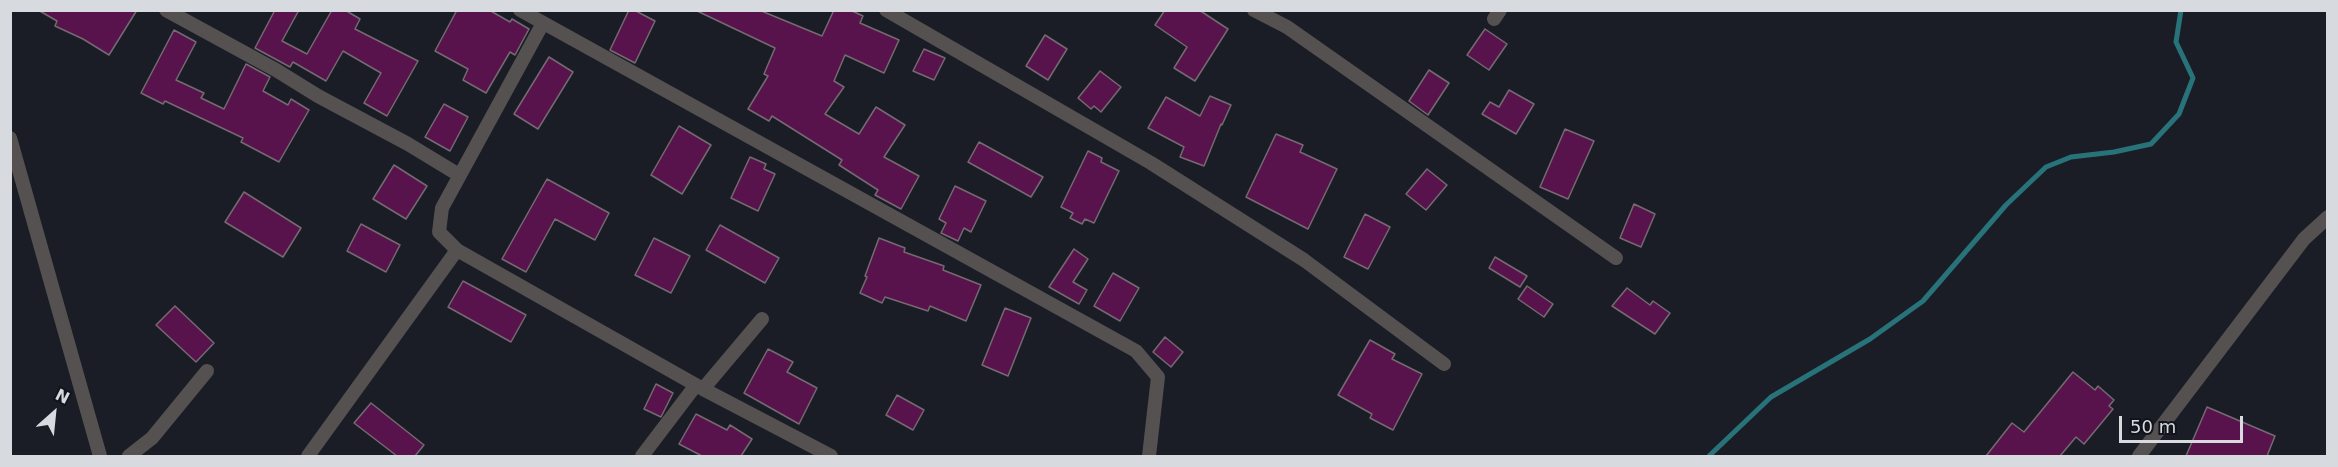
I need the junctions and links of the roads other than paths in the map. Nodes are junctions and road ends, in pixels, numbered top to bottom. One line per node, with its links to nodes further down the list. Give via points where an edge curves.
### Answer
1 (166, 10): 7 (street)
2 (520, 10): 5 (street)
3 (886, 10): 12 (street, via 1170,175 1304,260)
4 (1254, 10): 10 (street, via 1287,27)
5 (543, 24): 7 (street); 20 (street, via 1136,351 1158,377)
6 (10, 138): 15 (street)
7 (459, 176): 9 (street, via 442,208 439,231)
8 (2328, 217): 21 (street, via 2304,239)
9 (457, 250): 14 (street); 17 (street)
10 (1616, 258)
11 (762, 320): 14 (street)
12 (1444, 364)
13 (207, 371): 16 (street, via 152,438)
14 (699, 387): 18 (street); 19 (street)
15 (100, 456)
16 (129, 456)
17 (308, 456)
18 (642, 456)
19 (831, 456)
20 (1149, 456)
21 (2139, 456)

